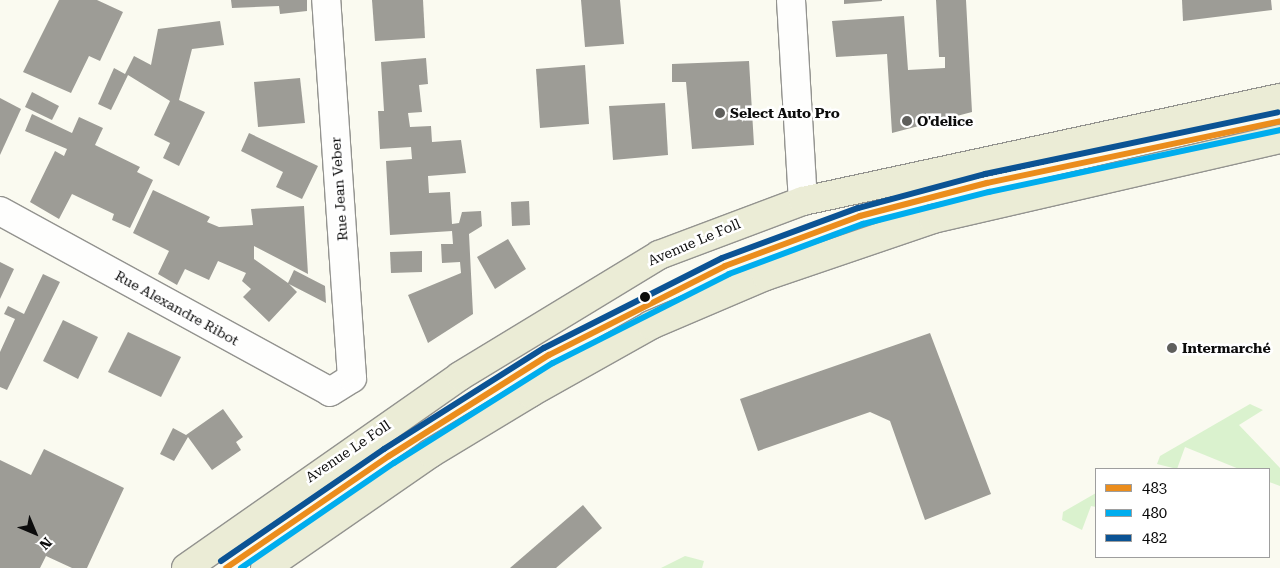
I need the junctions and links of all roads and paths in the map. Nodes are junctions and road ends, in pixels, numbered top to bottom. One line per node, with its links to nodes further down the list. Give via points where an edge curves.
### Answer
1 (326, 0): 7 (street, Rue Jean Veber)
2 (791, 0): 5 (street)
3 (1280, 98): 5 (main road, Avenue Le Foll)
4 (1280, 139): 9 (main road, via 933,219 766,276 651,325 530,393 431,453)
5 (803, 201): 8 (main road, Avenue Le Foll, via 658,255 596,290 320,470)
6 (0, 211): 7 (street, Rue Alexandre Ribot, via 330,392)
7 (352, 378)
8 (186, 568)
9 (264, 568)

